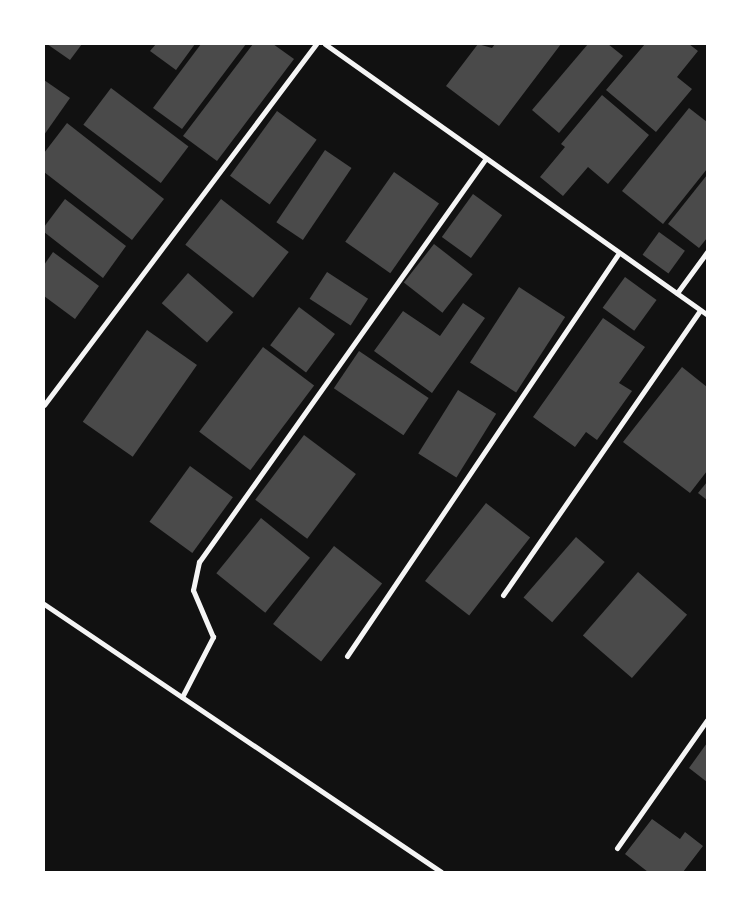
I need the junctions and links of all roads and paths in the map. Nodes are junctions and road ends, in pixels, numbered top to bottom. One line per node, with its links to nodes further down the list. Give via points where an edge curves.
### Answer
1 (316, 44): 9 (street)
2 (325, 44): 3 (street)
3 (485, 160): 5 (street); 13 (street, via 199,562 193,590 213,637)
4 (707, 252): 6 (street)
5 (619, 253): 6 (street); 12 (street)
6 (677, 293): 7 (street)
7 (700, 310): 8 (street); 10 (street)
8 (707, 314)
9 (44, 405)
10 (503, 595)
11 (44, 604): 13 (street)
12 (347, 656)
13 (182, 697): 16 (street)
14 (707, 720): 15 (street)
15 (617, 848)
16 (441, 872)

